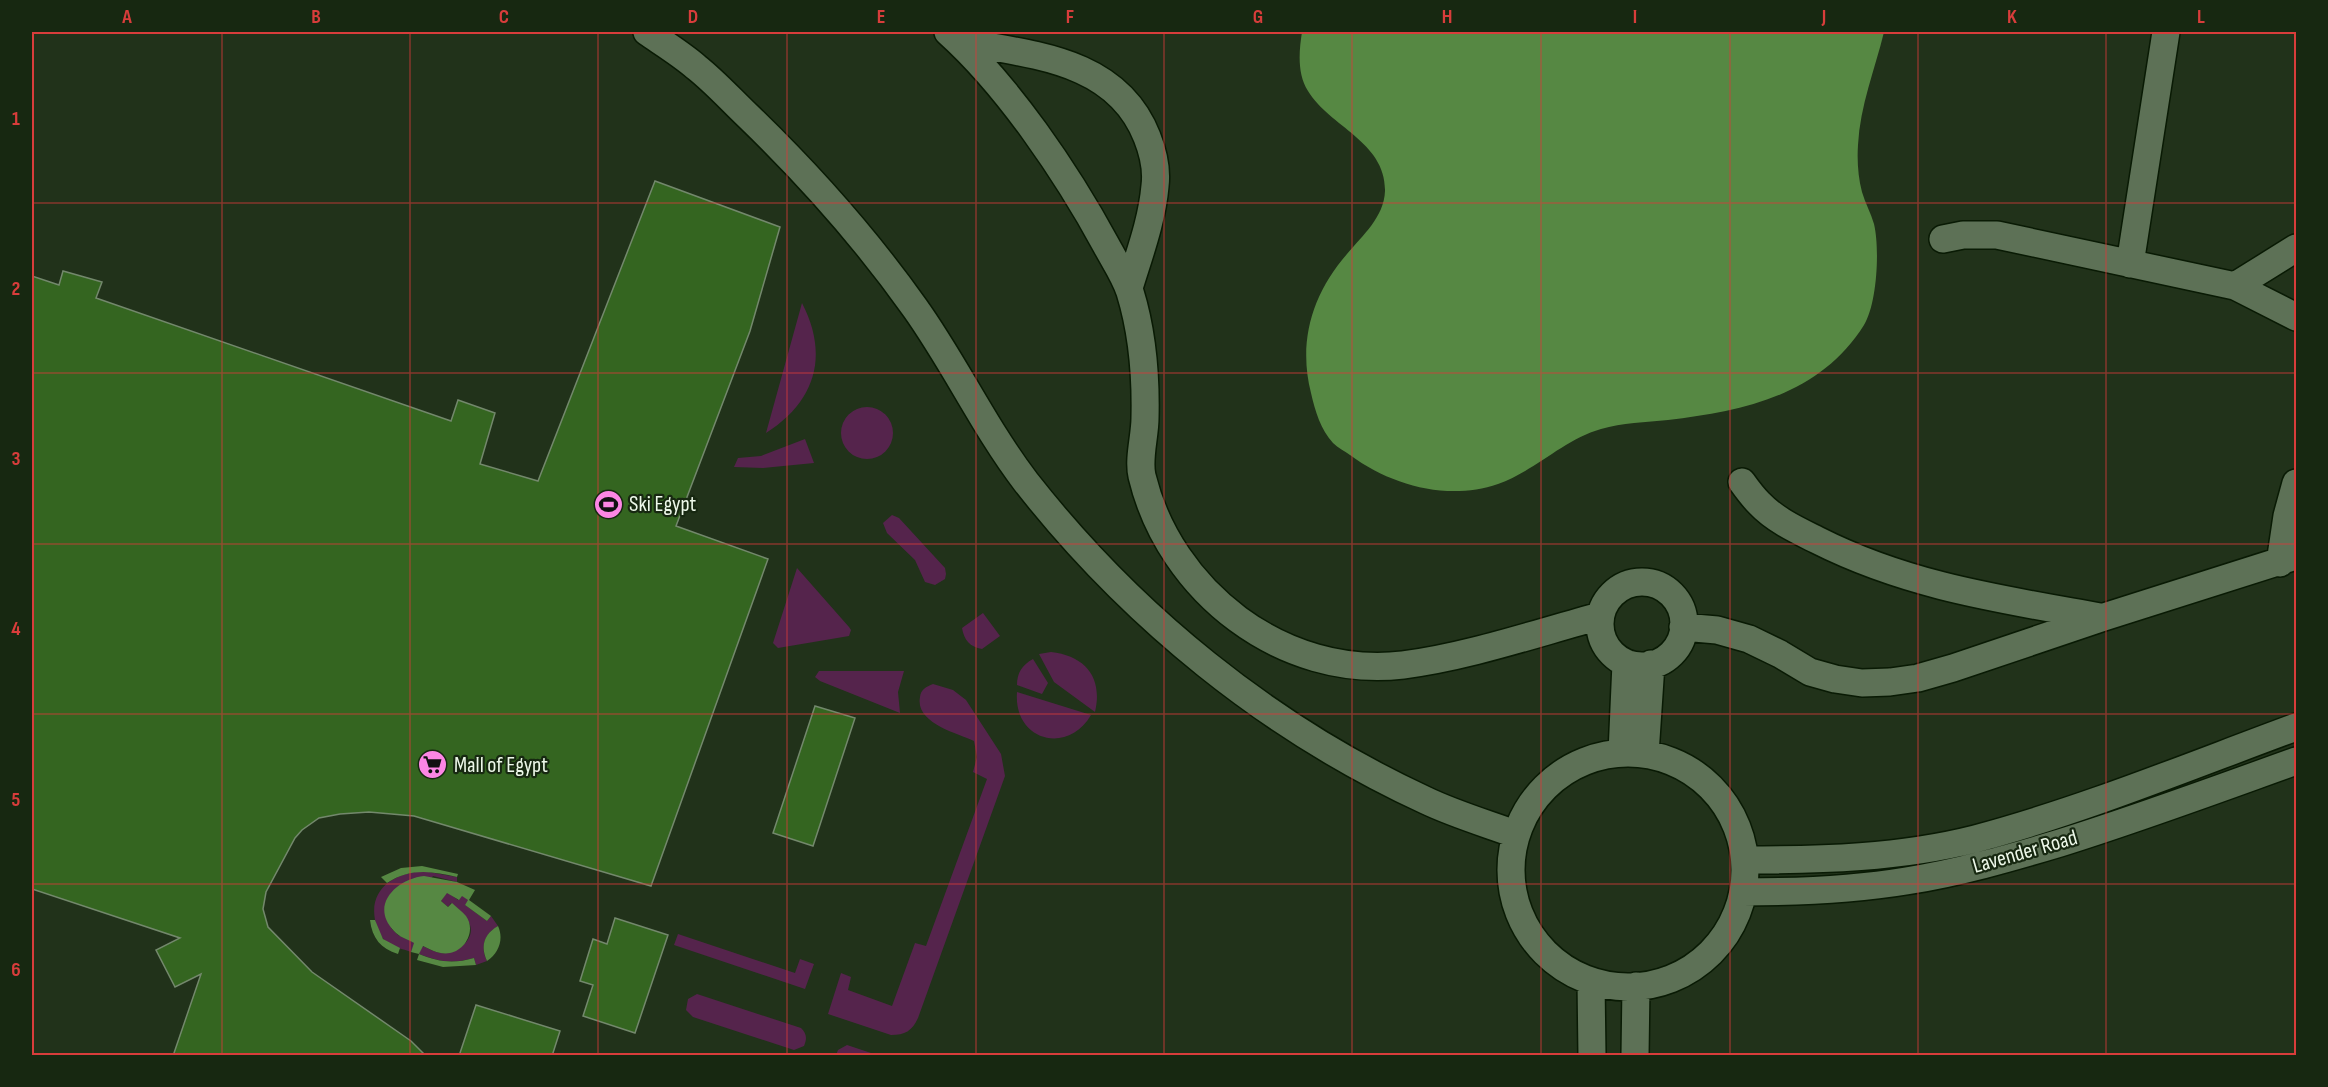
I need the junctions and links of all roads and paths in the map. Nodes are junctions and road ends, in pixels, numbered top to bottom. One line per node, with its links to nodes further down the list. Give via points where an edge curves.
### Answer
1 (647, 32): 20 (street, via 695,66 789,156 857,231 917,310 1025,481 1128,595 1234,686 1295,730 1428,802)
2 (2166, 32): 6 (street)
3 (953, 36): 8 (street, via 1008,98 1053,158); 8 (street, via 1066,63 1096,76 1122,96 1141,122 1152,152 1156,184)
4 (1943, 239): 6 (street, via 1997,235)
5 (2296, 248): 7 (street)
6 (2130, 264): 7 (street)
7 (2235, 286): 9 (street)
8 (1129, 288): 13 (street, via 1141,333 1146,380 1141,472 1152,510 1169,546 1192,578 1219,606 1250,629 1323,659 1401,665 1440,659)
9 (2296, 317)
10 (1742, 482): 14 (street, via 1759,504 1783,523 1898,574 1959,591)
11 (2296, 483): 12 (street, via 2287,516)
12 (2288, 560): 14 (street)
13 (1600, 616): 15 (street, via 1619,588 1652,583 1672,594 1683,615); 16 (street, via 1605,644 1614,655)
14 (2104, 617): 15 (street, via 1918,678 1863,683 1810,672 1749,639 1717,630)
15 (1683, 627): 16 (street, via 1682,637 1670,655)
16 (1639, 664): 18 (street)
17 (2296, 727): 21 (street, Lavender Road, via 2074,808 1973,839 1860,857)
18 (1633, 753): 20 (street, via 1582,762 1564,771 1534,798); 21 (street, via 1664,758 1682,766 1713,790 1735,822)
19 (2296, 761): 22 (street, Lavender Road, via 2126,822 1961,871 1852,888)
20 (1515, 834): 23 (street, via 1510,879 1523,923 1551,959)
21 (1744, 860): 22 (street)
22 (1743, 892): 24 (street, via 1730,928 1706,957 1673,978)
23 (1591, 981): 24 (street); 25 (street)
24 (1636, 986): 26 (street)
25 (1592, 1056)
26 (1635, 1056)

